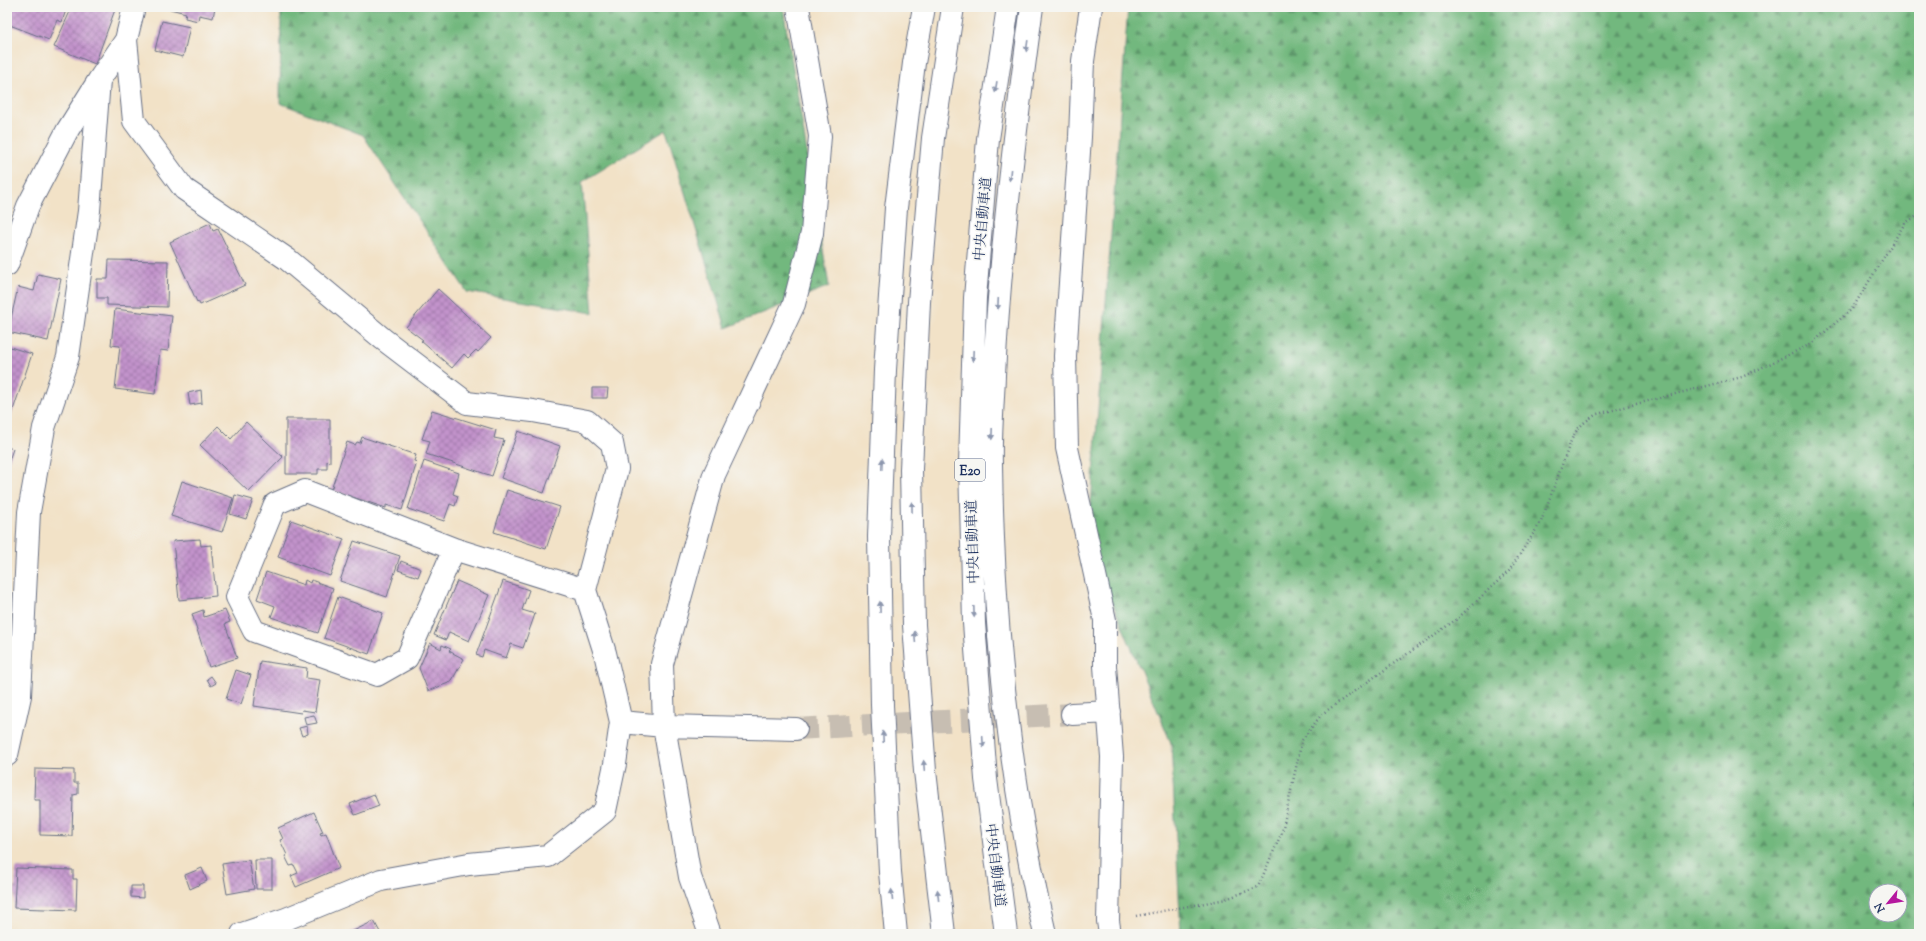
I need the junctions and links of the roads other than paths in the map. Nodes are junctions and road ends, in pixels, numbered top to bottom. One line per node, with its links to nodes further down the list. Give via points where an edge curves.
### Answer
1 (134, 7): 8 (main road)
2 (798, 7): 16 (main road, via 820,136 812,233 794,304 714,475 662,664)
3 (924, 7): 22 (main road, one-way to 3, via 890,872 882,705 879,537 885,370 896,208 914,63)
4 (952, 7): 23 (main road, one-way to 4, via 925,771 914,625 911,469 919,302 933,138)
5 (1008, 7): 24 (main road, 中央自動車道 / E20, one-way to 24, via 988,139 976,298 970,464 974,623 984,763)
6 (1032, 7): 25 (main road, one-way to 25, via 1014,135 998,299 991,462 996,618 1000,658 1031,876)
7 (1091, 7): 13 (main road, via 1083,60 1065,356 1066,417 1067,448 1105,620)
8 (126, 40): 9 (main road); 12 (main road, via 134,121 184,189 287,259 383,339 467,403 587,421 612,443 617,469)
9 (99, 80): 10 (main road, via 67,131 28,206); 18 (main road, via 89,211 68,357 44,428 29,512 20,696)
10 (7, 265)
11 (454, 549): 11 (main road, via 305,491 275,504 237,597 254,631 377,675 406,658); 12 (main road)
12 (585, 590): 15 (main road, via 605,653)
13 (1109, 712): 14 (main road); 19 (main road, via 1112,757)
14 (1072, 714)
15 (622, 722): 16 (main road); 20 (main road, via 605,811 548,856 469,864 381,880)
16 (664, 726): 17 (main road); 21 (main road, via 690,877)
17 (796, 729)
18 (7, 755)
19 (1109, 928)
20 (242, 934)
21 (710, 934)
22 (896, 934)
23 (944, 934)
24 (1006, 934)
25 (1045, 934)

